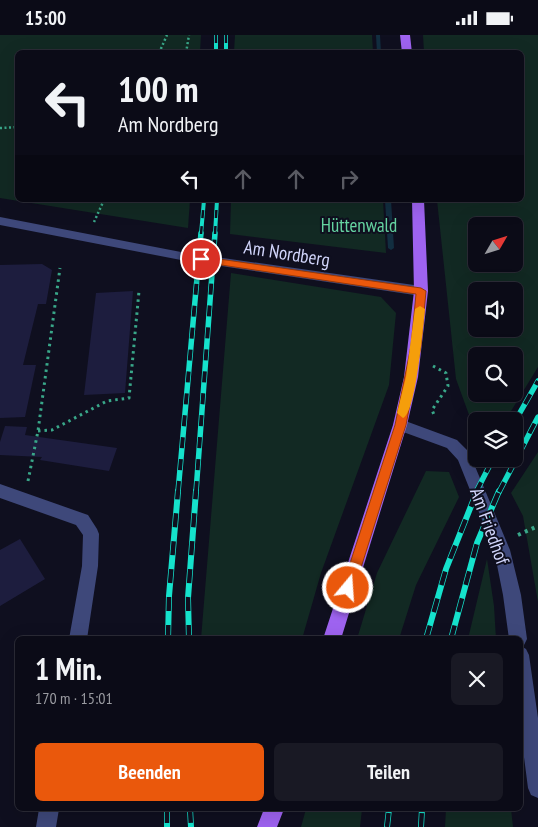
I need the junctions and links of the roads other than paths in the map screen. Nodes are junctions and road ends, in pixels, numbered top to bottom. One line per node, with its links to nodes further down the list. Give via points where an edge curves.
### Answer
1 (405, 35): 2 (main road)
2 (407, 50)
3 (418, 202): 5 (main road)
4 (0, 221): 5 (street, Am Nordberg, via 182,256)
5 (421, 291): 6 (main road, via 416,346)
6 (400, 425): 9 (main road); 10 (street, Am Friedhof, via 452,444 464,455 502,550)
7 (0, 491): 8 (street, via 82,520 91,534 90,566)
8 (78, 636)
9 (333, 636)
10 (518, 636)
11 (523, 677): 12 (street)
12 (538, 788)
13 (49, 811): 15 (street)
14 (273, 811): 16 (main road)
15 (46, 827)
16 (267, 827)

